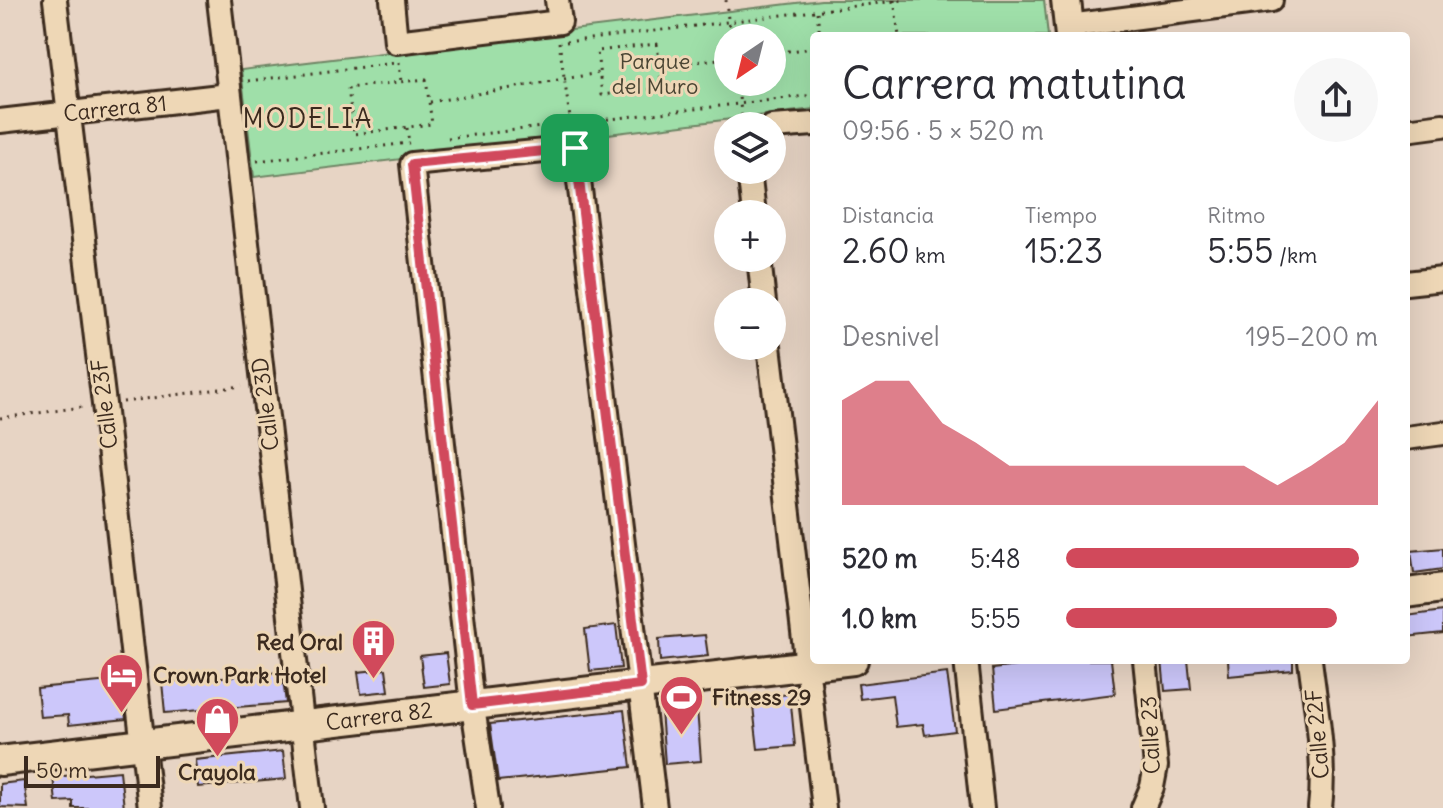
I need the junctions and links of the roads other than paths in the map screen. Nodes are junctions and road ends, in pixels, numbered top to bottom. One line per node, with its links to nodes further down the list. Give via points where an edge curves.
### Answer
1 (55, 0): 8 (street, Calle 23F)
2 (219, 0): 7 (street, Calle 23D)
3 (392, 0): 5 (street, via 398,53)
4 (1271, 0): 6 (street)
5 (558, 11)
6 (1068, 21)
7 (229, 95): 8 (street, Carrera 81); 28 (street, Calle 23D)
8 (70, 113): 9 (street, Carrera 81); 29 (street, Calle 23F)
9 (0, 121)
10 (810, 124): 12 (street)
11 (1443, 125): 13 (street)
12 (786, 126)
13 (1410, 129)
14 (1443, 279): 15 (street)
15 (1410, 283)
16 (771, 360): 25 (street)
17 (1443, 433): 18 (street)
18 (1410, 437)
19 (1443, 588): 20 (street)
20 (1410, 592)
21 (816, 664): 25 (street, Carrera 82)
22 (966, 664): 36 (street)
23 (1145, 664): 37 (street, Calle 23, via 1156,766)
24 (1310, 664): 38 (street, Calle 22F, via 1322,759)
25 (807, 665): 26 (street, Carrera 82); 35 (street)
26 (641, 685): 27 (street, Carrera 82); 27 (street, via 575,148 411,153); 34 (street)
27 (472, 705): 28 (street, Carrera 82); 33 (street)
28 (302, 726): 29 (street, Carrera 82); 32 (street, Calle 23D)
29 (142, 745): 30 (street, Carrera 82); 31 (street, Calle 23F)
30 (0, 761)
31 (150, 808)
32 (312, 808)
33 (488, 808)
34 (655, 808)
35 (824, 808)
36 (982, 808)
37 (1143, 808)
38 (1320, 808)

